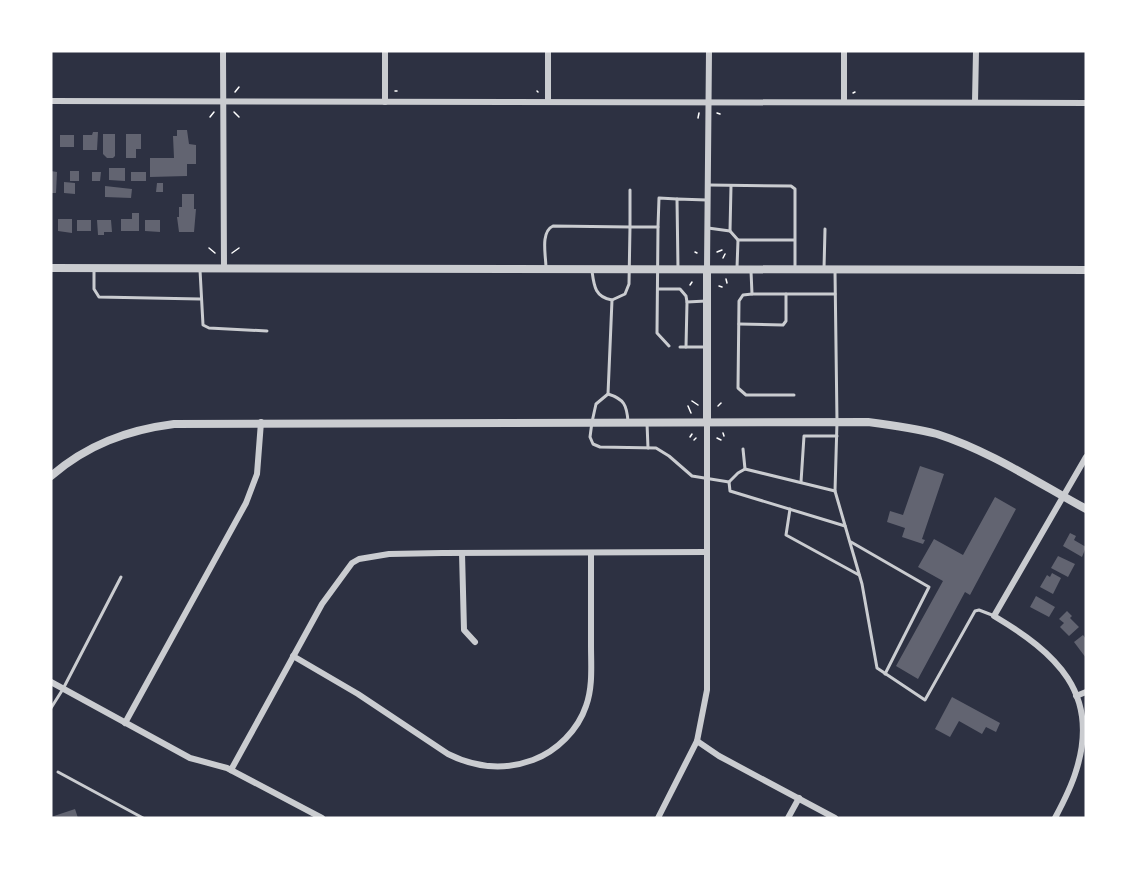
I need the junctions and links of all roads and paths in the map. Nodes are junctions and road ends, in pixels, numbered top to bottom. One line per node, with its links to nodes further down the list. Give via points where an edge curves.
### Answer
1 (223, 51): 10 (street)
2 (385, 51): 13 (street)
3 (549, 51): 11 (street)
4 (710, 51): 12 (street)
5 (844, 51): 14 (street)
6 (976, 51): 15 (street)
7 (239, 87): 8 (path)
8 (235, 93)
9 (51, 101): 10 (street)
10 (222, 101): 13 (street); 46 (street)
11 (548, 101): 12 (street); 13 (street)
12 (709, 101): 14 (street); 23 (street)
13 (385, 102)
14 (844, 102): 15 (street)
15 (975, 102): 16 (street)
16 (1086, 103)
17 (214, 112): 20 (path)
18 (234, 112): 21 (path)
19 (699, 113): 22 (path)
20 (210, 117)
21 (239, 117)
22 (698, 118)
23 (707, 185): 24 (lane); 27 (street)
24 (731, 186): 32 (lane); 34 (lane, via 795,189)
25 (630, 190): 29 (lane)
26 (677, 199): 27 (lane); 28 (lane, via 659,198); 51 (lane)
27 (707, 200): 30 (street)
28 (658, 227): 29 (lane); 50 (lane)
29 (630, 228): 47 (lane, via 548,228); 49 (lane)
30 (707, 228): 32 (lane); 52 (street)
31 (825, 229): 56 (lane)
32 (730, 231): 33 (lane)
33 (738, 240): 34 (lane); 53 (lane)
34 (795, 240): 55 (lane)
35 (209, 248): 40 (path)
36 (239, 248): 39 (path)
37 (722, 250): 38 (path)
38 (717, 252)
39 (231, 253)
40 (215, 254)
41 (725, 255): 42 (path)
42 (723, 258)
43 (51, 268): 44 (street)
44 (94, 268): 45 (street); 63 (lane, via 94,289 99,297)
45 (200, 268): 46 (street); 63 (lane)
46 (224, 268): 47 (street)
47 (546, 269): 48 (street)
48 (592, 269): 49 (street); 64 (lane, via 596,292)
49 (630, 269): 50 (street); 64 (lane, via 627,291)
50 (657, 269): 51 (street); 59 (lane)
51 (678, 269): 52 (street)
52 (707, 269): 53 (street); 65 (street)
53 (737, 269): 54 (street)
54 (751, 269): 55 (street); 60 (lane)
55 (795, 269): 56 (street)
56 (824, 269): 57 (street)
57 (835, 269): 58 (street); 62 (lane)
58 (1086, 270)
59 (658, 289): 66 (lane, via 680,289); 69 (lane, via 657,333)
60 (752, 294): 61 (lane); 67 (lane, via 743,295 739,301)
61 (786, 294): 62 (lane); 67 (lane, via 783,325)
62 (835, 294): 86 (lane)
63 (200, 299): 68 (lane, via 206,328)
64 (612, 300): 73 (lane)
65 (707, 301): 66 (lane); 72 (street)
66 (687, 302): 71 (lane)
67 (739, 324): 74 (lane, via 741,392)
68 (267, 331)
69 (669, 346)
70 (680, 347): 71 (lane)
71 (686, 347): 72 (lane)
72 (707, 347): 85 (street)
73 (608, 394): 82 (lane, via 596,404); 83 (lane, via 624,401)
74 (794, 396)
75 (692, 401): 77 (path)
76 (722, 404): 79 (path)
77 (698, 405)
78 (688, 406): 80 (path)
79 (718, 406)
80 (691, 413)
81 (261, 422): 82 (street); 96 (street, via 174,424 130,431 88,450); 120 (street, via 257,474 246,503)
82 (592, 422): 83 (street); 92 (lane, via 593,444)
83 (628, 422): 84 (street)
84 (646, 422): 85 (street); 92 (lane)
85 (707, 422): 86 (street); 97 (street)
86 (837, 422): 88 (lane); 101 (street, via 900,426 936,434 994,458)
87 (692, 434): 89 (path)
88 (837, 436): 99 (lane, via 804,436); 100 (lane)
89 (690, 437)
90 (717, 438): 91 (path)
91 (721, 440)
92 (648, 448): 97 (lane, via 669,456 692,476)
93 (743, 449): 95 (lane)
94 (1086, 457): 101 (street)
95 (745, 469): 98 (lane); 99 (lane)
96 (51, 476)
97 (707, 479): 98 (lane); 106 (street)
98 (729, 482): 102 (lane, via 730,491)
99 (801, 483): 100 (lane)
100 (835, 491): 104 (lane)
101 (1064, 497): 103 (street); 111 (street)
102 (790, 509): 104 (lane); 109 (lane, via 786,535)
103 (1086, 509)
104 (845, 526): 105 (lane)
105 (849, 541): 109 (lane); 114 (lane, via 929,587)
106 (707, 552): 108 (street); 121 (street, via 707,690)
107 (462, 553): 108 (street); 112 (street, via 464,630); 113 (street, via 389,554 352,563 322,604)
108 (591, 553): 113 (street, via 590,684 586,705 565,739 526,763 494,767 464,762)
109 (859, 575): 114 (lane, via 874,660)
110 (121, 577): 116 (lane)
111 (994, 616): 114 (lane, via 975,611 925,700); 118 (street, via 1043,649 1070,679)
112 (475, 642)
113 (293, 656): 122 (street)
114 (885, 674)
115 (51, 681): 116 (street)
116 (63, 689): 119 (lane); 120 (street)
117 (1086, 692): 118 (street)
118 (1076, 696): 130 (street, via 1082,717 1080,754)
119 (51, 708)
120 (125, 723): 122 (street, via 190,758)
121 (697, 741): 124 (street); 127 (street)
122 (231, 770): 126 (street)
123 (58, 772): 125 (lane)
124 (799, 798): 128 (street); 129 (street)
125 (143, 818)
126 (322, 818)
127 (658, 818)
128 (788, 818)
129 (836, 818)
130 (1055, 818)

